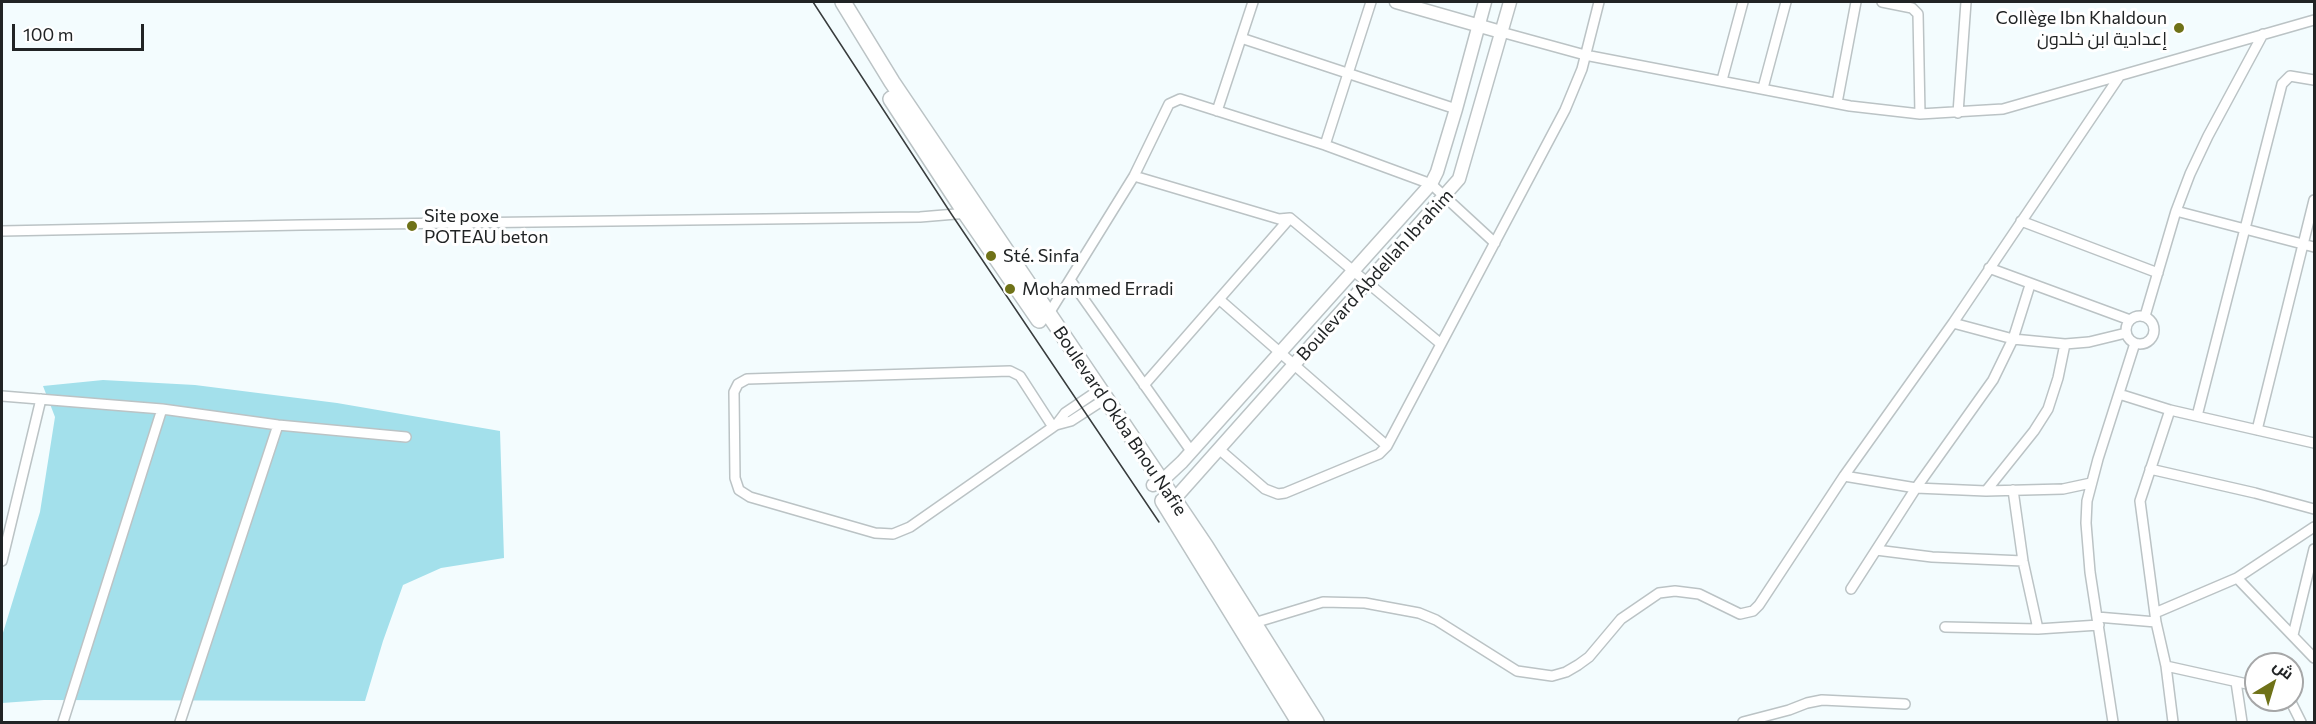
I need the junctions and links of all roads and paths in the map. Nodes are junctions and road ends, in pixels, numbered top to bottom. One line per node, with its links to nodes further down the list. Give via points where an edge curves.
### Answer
1 (831, 2): 36 (main road, Boulevard Okba Bnou Nafie, via 872,70)
2 (843, 2): 36 (main road, Boulevard Okba Bnou Nafie)
3 (1253, 2): 18 (street)
4 (1371, 2): 20 (street)
5 (1396, 2): 15 (street)
6 (1485, 2): 15 (street, Boulevard Abdellah Ibrahim)
7 (1509, 2): 16 (street, Boulevard Abdellah Ibrahim)
8 (1599, 2): 19 (street)
9 (1743, 2): 22 (street)
10 (1786, 2): 24 (street)
11 (1856, 2): 25 (street)
12 (1882, 2): 29 (street, via 1912,8 1918,14)
13 (1966, 2): 28 (street)
14 (2314, 20): 17 (street)
15 (1479, 26): 16 (street); 26 (street, Boulevard Abdellah Ibrahim)
16 (1501, 32): 19 (street); 33 (street, Boulevard Abdellah Ibrahim, via 1459,179)
17 (2263, 34): 21 (street); 35 (street, via 2208,136)
18 (1241, 38): 20 (street); 27 (street)
19 (1585, 55): 22 (street); 41 (street, via 1565,110)
20 (1348, 75): 26 (street); 30 (street)
21 (2119, 77): 28 (street, via 2003,109); 38 (street)
22 (1722, 80): 24 (street)
23 (2314, 80): 39 (street, via 2290,76 2282,84)
24 (1763, 88): 25 (street)
25 (1837, 103): 29 (street)
26 (1456, 109): 32 (street, Boulevard Abdellah Ibrahim)
27 (1217, 111): 30 (street); 31 (street, via 1180,99 1169,104)
28 (1958, 113): 29 (street)
29 (1920, 114)
30 (1325, 145): 32 (street)
31 (1134, 176): 37 (street, via 1279,219); 47 (street)
32 (1431, 184): 33 (street); 45 (street, Boulevard Abdellah Ibrahim)
33 (1446, 196): 41 (street); 48 (street, Boulevard Abdellah Ibrahim)
34 (2314, 200): 42 (street)
35 (2176, 211): 39 (street); 46 (street)
36 (973, 213): 40 (street, via 896,218); 51 (main road, Boulevard Okba Bnou Nafie); 65 (main road, Boulevard Okba Bnou Nafie)
37 (1290, 218): 45 (street); 50 (street)
38 (2021, 221): 44 (street); 46 (street)
39 (2246, 230): 42 (street); 69 (street)
40 (2, 231)
41 (1495, 243): 57 (street)
42 (2302, 244): 43 (street); 72 (street)
43 (2314, 247)
44 (1989, 268): 49 (street); 54 (street)
45 (1352, 271): 48 (street); 60 (street, Boulevard Abdellah Ibrahim)
46 (2158, 273): 52 (street)
47 (1071, 281): 51 (street); 62 (street)
48 (1368, 283): 57 (street); 61 (street, Boulevard Abdellah Ibrahim)
49 (2030, 285): 53 (street); 56 (street)
50 (1220, 300): 60 (street); 62 (street)
51 (1048, 315): 65 (main road, Boulevard Okba Bnou Nafie)
52 (2145, 316): 53 (street); 59 (street, via 2153,325 2154,335 2144,344)
53 (2130, 320): 55 (street)
54 (1953, 323): 56 (street); 79 (street)
55 (2126, 333): 58 (street); 59 (street)
56 (2013, 339): 58 (street); 82 (street, via 1993,380)
57 (1441, 344): 75 (street)
58 (2065, 344): 84 (street, via 2048,409)
59 (2134, 344): 63 (street)
60 (1280, 351): 61 (street); 77 (street, Boulevard Abdellah Ibrahim)
61 (1294, 365): 75 (street); 76 (street, Boulevard Abdellah Ibrahim)
62 (1144, 385): 77 (street)
63 (2119, 394): 68 (street); 81 (street)
64 (2, 396): 66 (street)
65 (1098, 397): 71 (street, via 1065,413); 80 (main road, Boulevard Okba Bnou Nafie)
66 (41, 399): 67 (street); 90 (street)
67 (162, 409): 70 (street); 105 (street)
68 (2170, 410): 69 (street); 78 (street)
69 (2197, 416): 72 (street)
70 (278, 425): 73 (street); 106 (street)
71 (1055, 426): 71 (street, via 1020,376 1010,371 747,379 734,392 735,478 739,490 750,497 875,534 893,534 910,527)
72 (2257, 430): 74 (street)
73 (406, 437)
74 (2314, 443)
75 (1387, 446): 76 (street, via 1379,454 1285,494 1265,489)
76 (1220, 450): 85 (street, Boulevard Abdellah Ibrahim)
77 (1191, 451): 80 (street, Boulevard Abdellah Ibrahim)
78 (2150, 469): 86 (street); 94 (street, via 2140,514)
79 (1844, 476): 82 (street); 96 (street, via 1753,611 1740,614 1693,593 1659,593 1621,618 1589,657 1552,676 1517,671 1419,613 1365,603 1323,602)
80 (1156, 483): 85 (main road, Boulevard Okba Bnou Nafie)
81 (2091, 483): 83 (street, via 2063,489); 95 (street, via 2086,523)
82 (1916, 488): 84 (street); 89 (street)
83 (2013, 490): 84 (street); 91 (street)
84 (1986, 491)
85 (1170, 503): 96 (main road, Boulevard Okba Bnou Nafie, via 1206,547); 107 (main road, Boulevard Okba Bnou Nafie)
86 (2314, 509)
87 (2314, 527): 92 (street)
88 (2314, 549): 99 (street)
89 (1876, 550): 91 (street); 93 (street)
90 (2, 561)
91 (2023, 561): 98 (street)
92 (2237, 578): 94 (street); 99 (street)
93 (1851, 590)
94 (2156, 617): 95 (street); 101 (street)
95 (2098, 621): 98 (street); 110 (street)
96 (1254, 623): 108 (main road, Boulevard Okba Bnou Nafie)
97 (1946, 627): 98 (street)
98 (2038, 629)
99 (2293, 635): 100 (street)
100 (2314, 658)
101 (2166, 666): 102 (street); 111 (street)
102 (2236, 682): 103 (street); 112 (street)
103 (2244, 684)
104 (1905, 704): 109 (street, via 1822,700)
105 (63, 723)
106 (180, 723)
107 (1299, 723)
108 (1316, 723)
109 (1743, 723)
110 (2114, 723)
111 (2173, 723)
112 (2242, 723)

